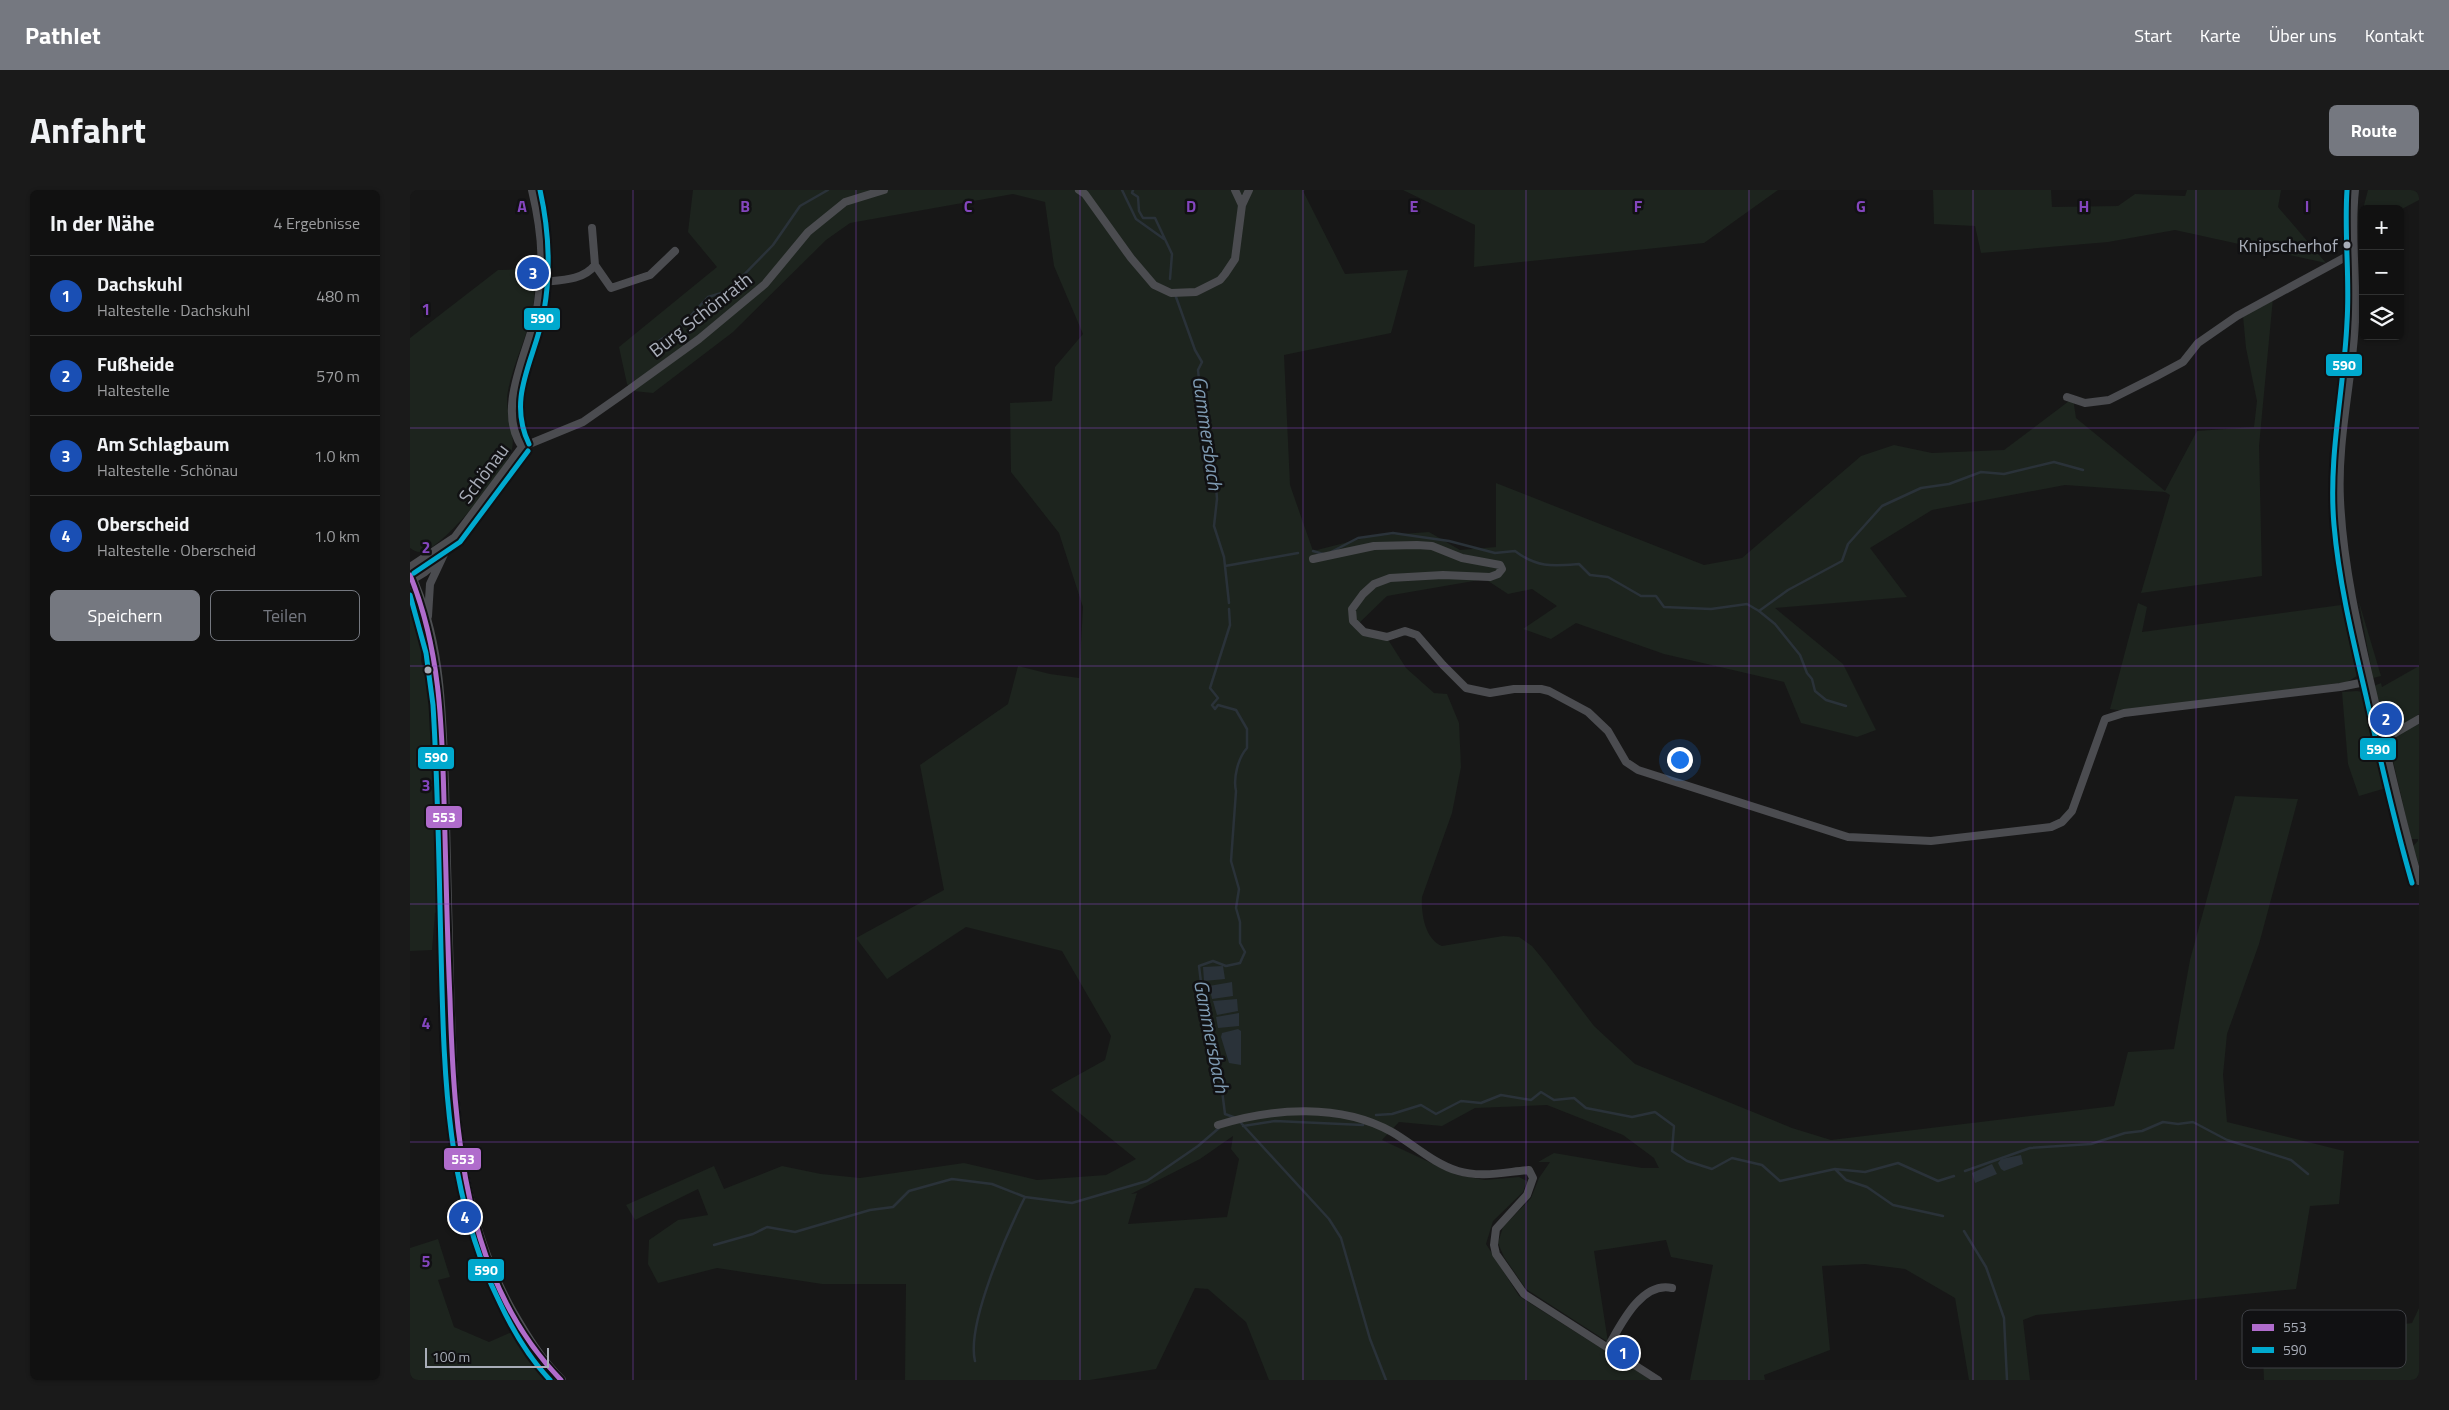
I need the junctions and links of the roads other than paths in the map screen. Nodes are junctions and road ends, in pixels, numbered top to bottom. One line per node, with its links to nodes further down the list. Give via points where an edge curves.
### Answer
1 (532, 190): 12 (street, Schönau, via 537,212)
2 (884, 190): 14 (street, Burg Schönrath, via 845,202 808,232 765,284 699,339 623,394 583,422)
3 (1079, 190): 7 (street, via 1154,285 1171,293 1196,292 1220,280 1235,259)
4 (1235, 190): 7 (street)
5 (1249, 190): 7 (street)
6 (2355, 190): 10 (street)
7 (1242, 205)
8 (592, 228): 11 (street)
9 (676, 251): 11 (street, via 650,275 612,288)
10 (2353, 253): 13 (street, via 2237,316 2198,343 2183,362 2161,374 2109,400 2086,403); 21 (street, via 2355,324 2341,433 2340,499 2348,576)
11 (595, 266): 12 (street, via 578,277)
12 (541, 282): 14 (street, Schönau, via 536,316 513,394 512,416)
13 (2067, 397)
14 (522, 447): 15 (street, Schönau)
15 (455, 537): 16 (street, Schönau); 18 (street, Schönau)
16 (446, 552): 19 (street, Schönau, via 435,564); 20 (street, via 430,584)
17 (1313, 559): 21 (street, via 1374,546 1417,545 1432,546 1462,558 1500,565 1502,568 1498,574 1490,577 1435,575 1390,578 1374,584 1352,609 1353,621 1364,632 1387,637 1405,631 1417,635 1466,688 1490,693 1531,688 1549,691 1598,719 1626,762 1638,770 1832,833 1863,838 1931,841 2051,827 2068,818 2078,798 2105,718)
18 (410, 567)
19 (411, 578): 20 (main road)
20 (428, 620): 28 (main road, via 441,711 452,1082 461,1163 476,1228 501,1292 523,1331)
21 (2370, 681): 23 (street)
22 (2419, 719): 23 (street)
23 (2383, 740): 24 (street)
24 (2419, 881)
25 (1218, 1126): 27 (street, via 1243,1117 1330,1113 1366,1119 1457,1171 1485,1175 1530,1170 1533,1178 1527,1195 1496,1229 1496,1254 1524,1294)
26 (1672, 1288): 27 (street, via 1656,1290 1634,1302)
27 (1608, 1347): 29 (street)
28 (561, 1380)
29 (1658, 1380)

